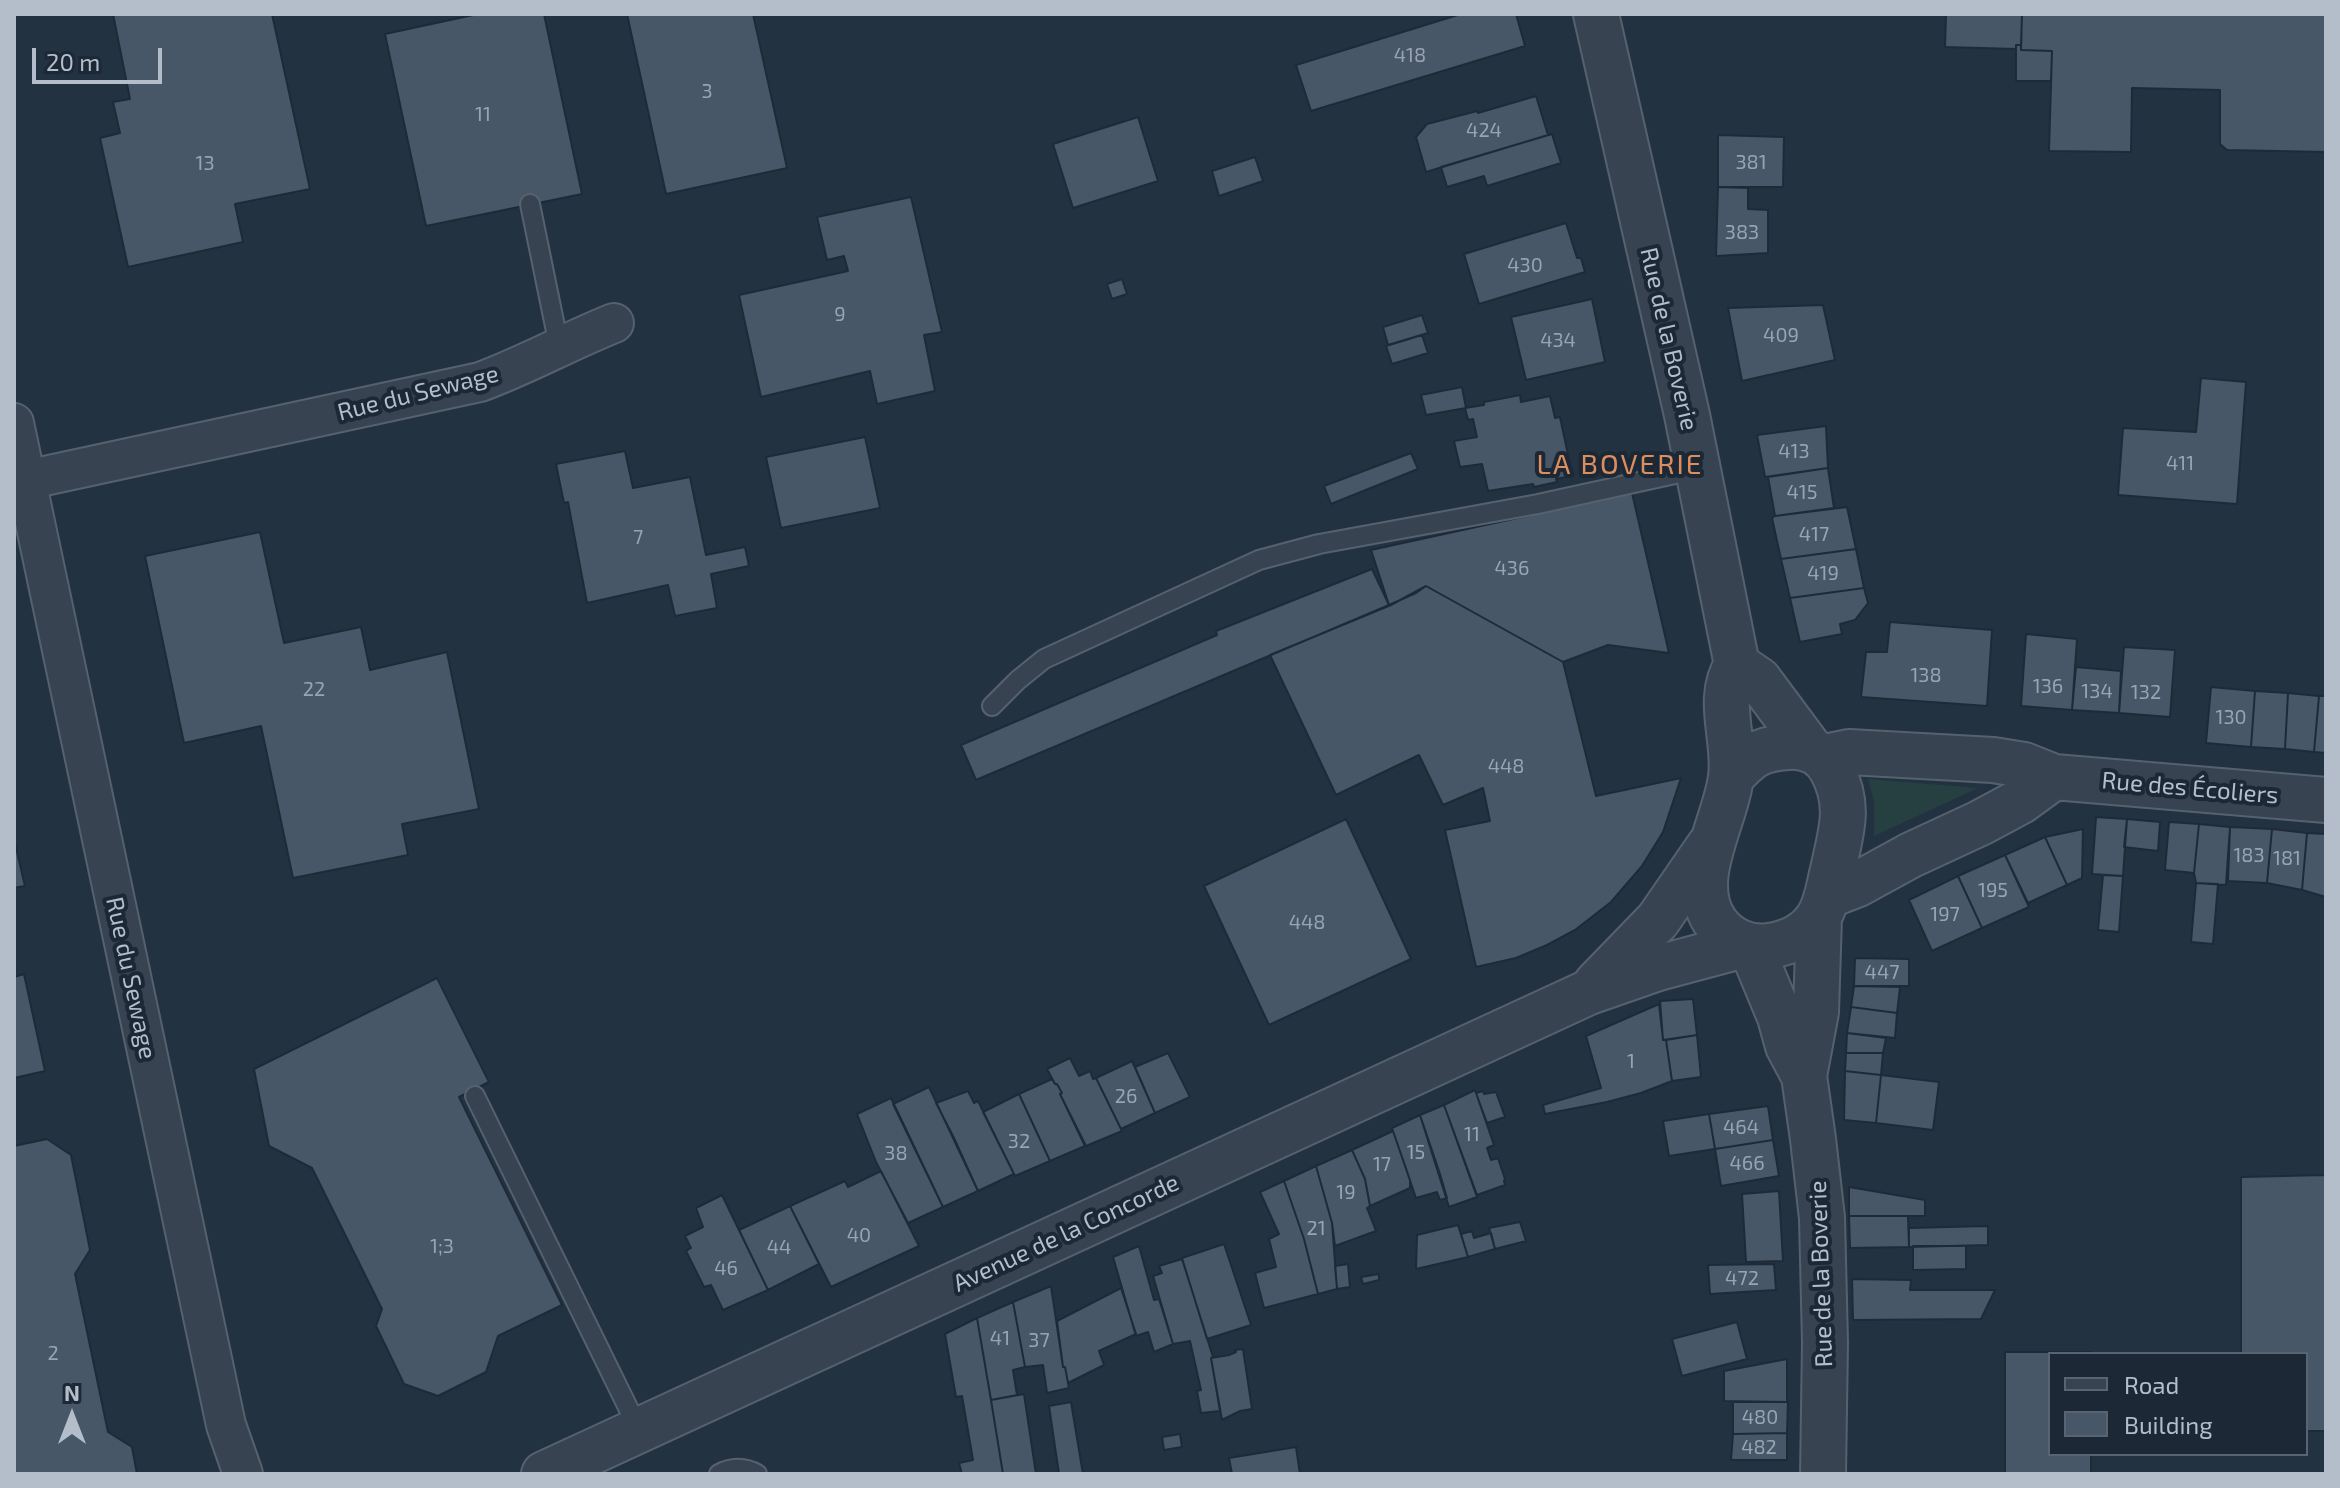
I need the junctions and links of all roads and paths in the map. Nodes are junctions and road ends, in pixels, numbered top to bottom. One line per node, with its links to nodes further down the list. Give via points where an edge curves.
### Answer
1 (1596, 14): 6 (street, Rue de la Boverie)
2 (530, 204): 4 (lane)
3 (614, 323): 4 (street, Rue du Sewage)
4 (559, 346): 7 (street, Rue du Sewage, via 480,382)
5 (14, 423): 7 (street, Rue du Sewage)
6 (1698, 469): 8 (street, Rue de la Boverie); 9 (lane, via 1259,560 1044,659)
7 (26, 480): 21 (street, Rue du Sewage, via 216,1381)
8 (1737, 665): 10 (street, Rue de la Boverie, via 1759,680); 11 (street, Rue de la Boverie, via 1726,691)
9 (992, 706)
10 (1818, 754): 11 (street, via 1795,746 1769,748 1749,757); 12 (street, Rue des Écoliers, via 1993,760); 15 (street, Rue de la Boverie, via 1842,789 1843,817)
11 (1731, 777): 14 (street, Rue de la Boverie)
12 (2054, 777): 13 (street, Rue des Écoliers); 15 (street, via 2021,801)
13 (2326, 800)
14 (1713, 840): 16 (street, Rue de la Boverie, via 1705,893 1713,920); 17 (street, Avenue de la Concorde, via 1658,920)
15 (1823, 906): 16 (street, via 1806,931 1789,943); 18 (street, Rue de la Boverie, via 1816,1012)
16 (1748, 946): 17 (street, Avenue de la Concorde); 18 (street, Rue de la Boverie)
17 (1589, 992): 20 (street, Avenue de la Concorde)
18 (1804, 1076): 25 (street, Rue de la Boverie, via 1822,1218)
19 (475, 1096): 20 (lane)
20 (639, 1430): 22 (street, Avenue de la Concorde)
21 (243, 1474)
22 (544, 1474)
23 (719, 1474): 24 (lane, via 737,1468)
24 (757, 1474)
25 (1823, 1474)

